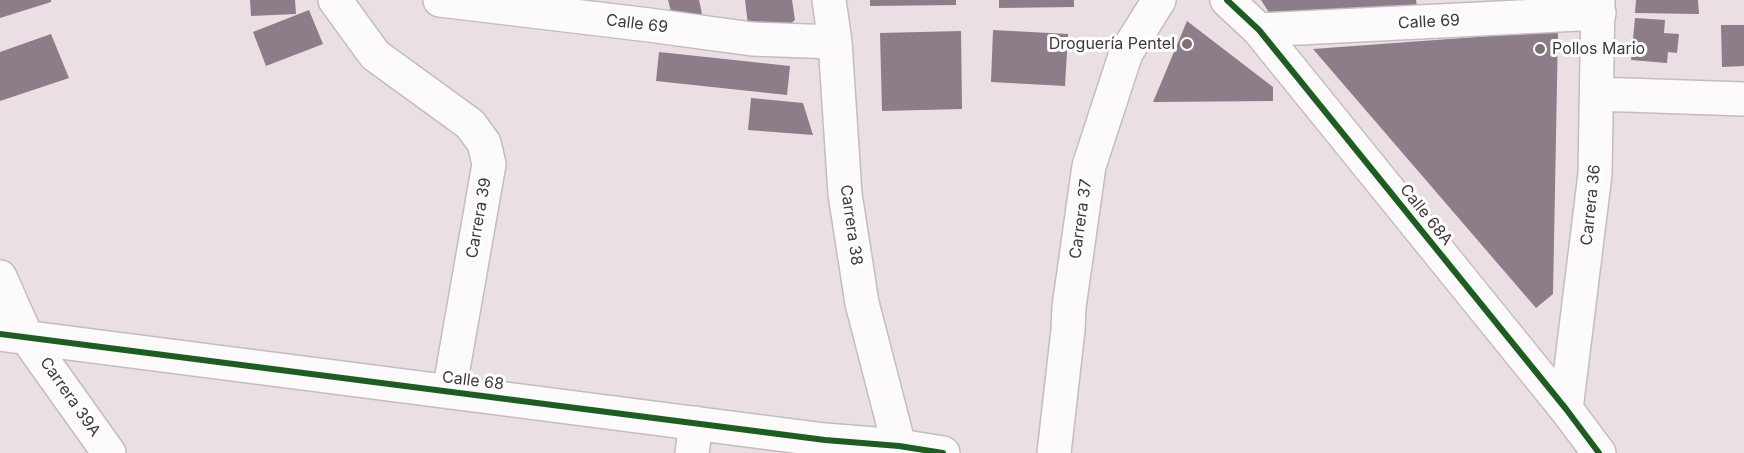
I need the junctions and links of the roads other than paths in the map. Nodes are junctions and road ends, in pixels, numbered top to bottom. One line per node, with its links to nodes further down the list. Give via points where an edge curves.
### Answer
1 (335, 0): 14 (street, Carrera 39, via 375,54 470,124 484,143 489,164)
2 (440, 0): 7 (street, Calle 69)
3 (830, 0): 9 (street, Carrera 38)
4 (1159, 0): 20 (street, Carrera 37, via 1126,53 1089,165)
5 (1227, 0): 8 (street, Calle 68A)
6 (1599, 7): 8 (street, Calle 69); 10 (street, Carrera 36)
7 (648, 13): 9 (street, Calle 69, via 752,39)
8 (1259, 30): 15 (street, Calle 68A)
9 (835, 42): 17 (street, Carrera 38, via 845,194 862,303)
10 (1597, 94): 11 (street); 15 (street, Carrera 36, via 1595,174)
11 (1744, 99)
12 (0, 277): 13 (street, Carrera 39A)
13 (14, 336): 14 (street, Calle 68); 18 (street, Carrera 39A)
14 (449, 392): 16 (street, Calle 68)
15 (1566, 409): 21 (street, Calle 68A)
16 (694, 438): 17 (street, Calle 68, via 825,440)
17 (899, 447): 19 (street, Calle 68)
18 (109, 453)
19 (943, 453)
20 (1054, 453)
21 (1599, 453)

